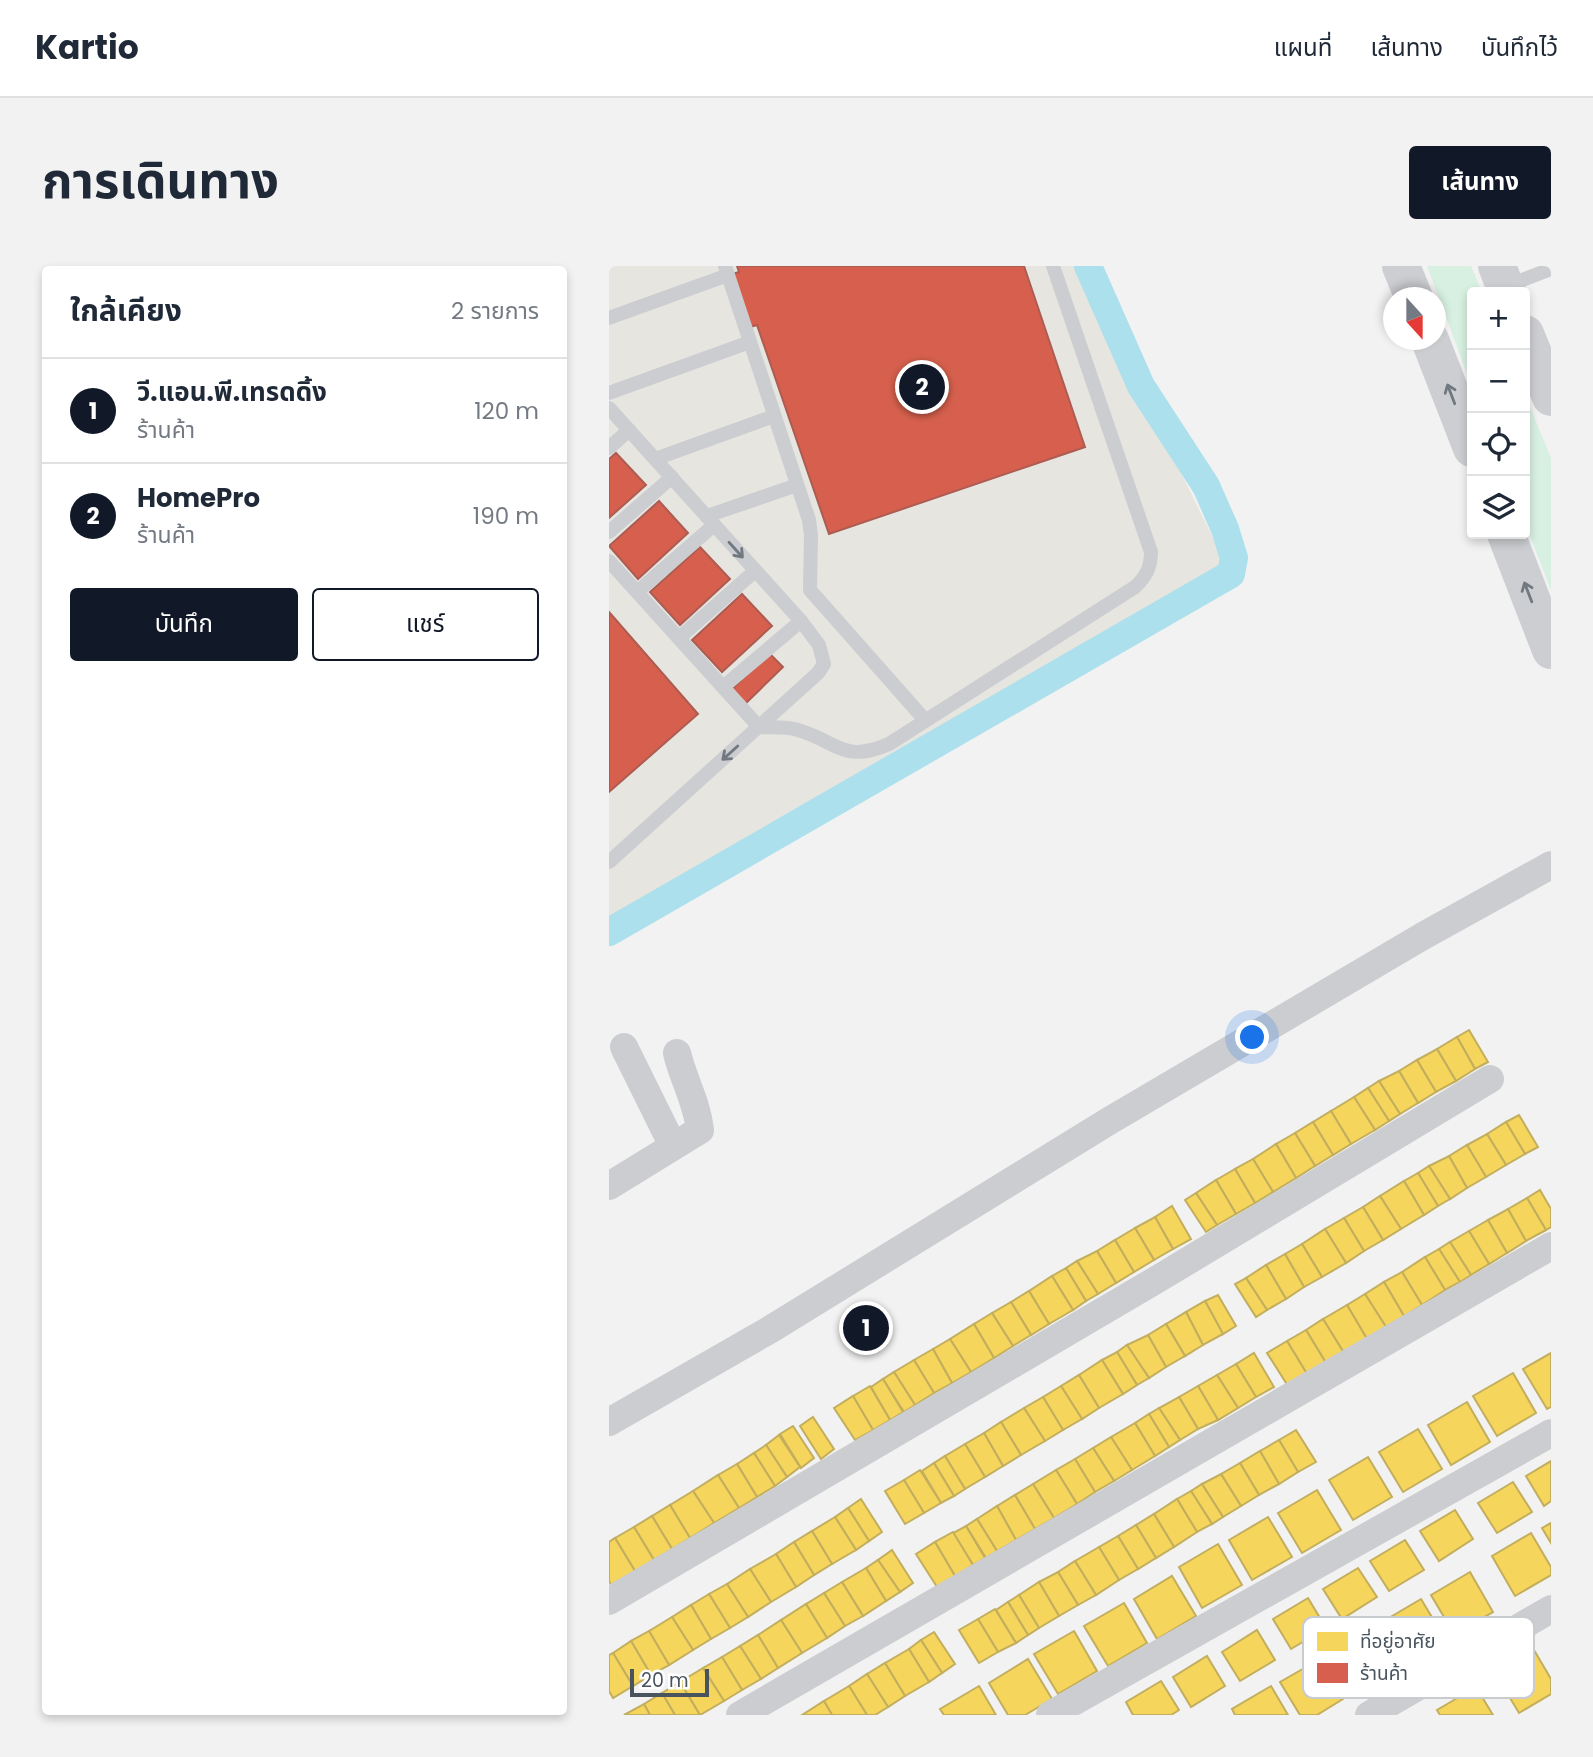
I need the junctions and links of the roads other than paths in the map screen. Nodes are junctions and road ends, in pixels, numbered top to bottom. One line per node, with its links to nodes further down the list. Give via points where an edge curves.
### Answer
1 (1053, 266): 31 (lane, via 1151,562 1135,587)
2 (1402, 266): 6 (main road)
3 (1551, 269): 5 (lane)
4 (727, 271): 7 (lane); 8 (lane)
5 (1503, 282)
6 (1410, 287)
7 (609, 318)
8 (750, 342): 11 (lane); 14 (lane)
9 (1530, 346): 12 (main road)
10 (1434, 350): 16 (main road, one-way to 10)
11 (609, 393)
12 (1551, 397)
13 (609, 408): 15 (lane)
14 (774, 416): 18 (lane); 20 (lane)
15 (629, 430): 17 (lane); 18 (lane)
16 (1467, 435)
17 (609, 448)
18 (655, 459): 19 (lane)
19 (672, 477): 21 (lane); 22 (lane)
20 (797, 485): 21 (lane); 31 (lane, via 811,530 810,590)
21 (711, 520): 25 (lane, one-way to 25); 26 (lane)
22 (609, 532)
23 (1508, 539): 29 (main road, one-way to 23)
24 (609, 561): 26 (lane)
25 (755, 571): 27 (lane); 28 (lane)
26 (637, 592): 28 (lane)
27 (801, 621): 30 (lane); 32 (lane, via 819,645 824,664)
28 (679, 638): 30 (lane)
29 (1551, 650)
30 (723, 687): 32 (lane)
31 (925, 720): 32 (lane, via 880,748 851,752 799,730)
32 (759, 727): 33 (lane, one-way to 33)
33 (609, 862)
34 (1551, 865): 41 (street, via 1108,1121 771,1329)
35 (624, 1047): 38 (street)
36 (677, 1053): 38 (street, via 700,1130)
37 (1490, 1079): 43 (street)
38 (673, 1146): 39 (street)
39 (609, 1186)
40 (1551, 1246): 47 (street)
41 (609, 1422)
42 (1551, 1433): 48 (street)
43 (609, 1601)
44 (1551, 1609): 45 (street)
45 (1534, 1619)
46 (1398, 1698): 49 (street)
47 (740, 1715)
48 (1050, 1715)
49 (1369, 1715)

